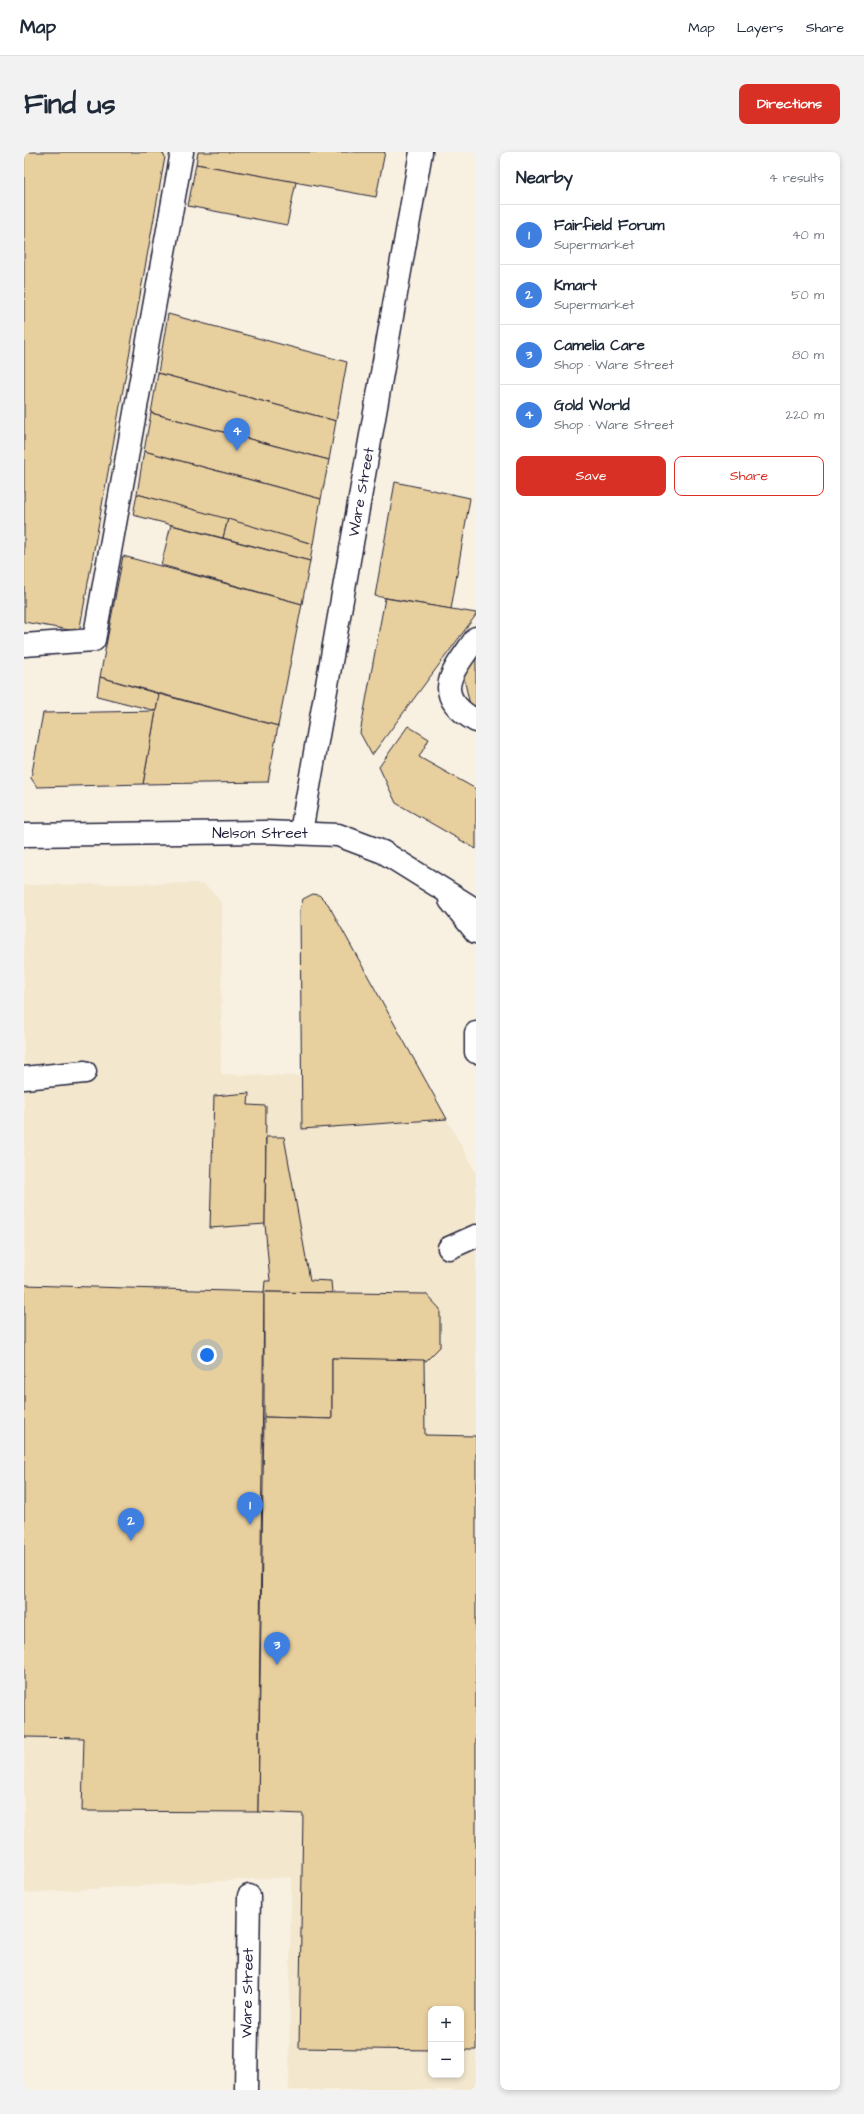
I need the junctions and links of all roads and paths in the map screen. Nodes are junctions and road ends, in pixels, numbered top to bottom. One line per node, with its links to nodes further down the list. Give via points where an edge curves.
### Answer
1 (182, 152): 4 (street, via 94,640)
2 (421, 152): 6 (street, Ware Street)
3 (476, 638): 5 (street, via 450,678 448,688 454,705)
4 (24, 645)
5 (476, 721)
6 (301, 832): 7 (street, Nelson Street); 8 (street, Nelson Street, via 338,835 356,840 383,852)
7 (24, 836)
8 (439, 887): 9 (street, Nelson Street); 10 (street)
9 (476, 910)
10 (476, 932)
11 (476, 1033): 12 (street)
12 (476, 1052)
13 (85, 1072): 14 (street)
14 (24, 1078)
15 (476, 1236): 16 (street)
16 (452, 1247)
17 (249, 1896): 18 (street, Ware Street)
18 (246, 2090)

